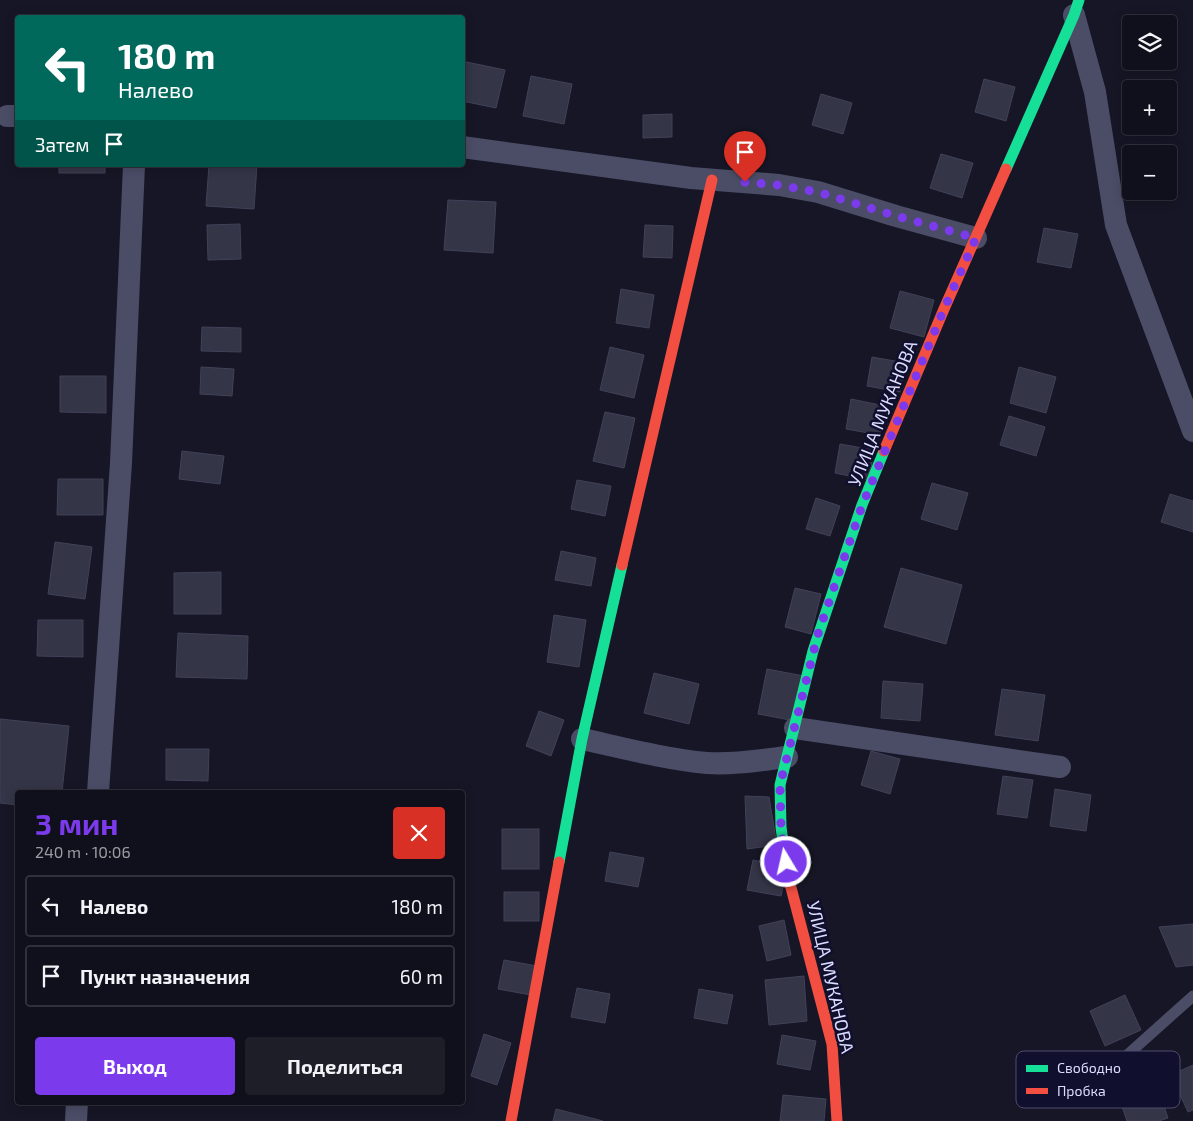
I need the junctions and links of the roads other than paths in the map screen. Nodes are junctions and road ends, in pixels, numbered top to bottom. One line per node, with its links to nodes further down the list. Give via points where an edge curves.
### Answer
1 (1077, 8): 5 (street, УЛИЦА МУКАНОВА); 6 (street, via 1095,92 1116,225)
2 (465, 147): 4 (street)
3 (134, 167): 11 (street, via 121,463)
4 (712, 180): 5 (street, via 818,192); 8 (street)
5 (976, 238): 7 (street, УЛИЦА МУКАНОВА, via 862,506 813,651)
6 (1193, 431)
7 (796, 728): 9 (street, УЛИЦА МУКАНОВА); 10 (street)
8 (582, 739): 9 (street, via 708,763); 16 (street)
9 (787, 757): 17 (street, УЛИЦА МУКАНОВА, via 780,785 781,827 789,880 832,1044)
10 (1060, 768)
11 (98, 790)
12 (1193, 996): 13 (lane)
13 (1132, 1051)
14 (77, 1105): 15 (street)
15 (76, 1121)
16 (511, 1121)
17 (837, 1121)

